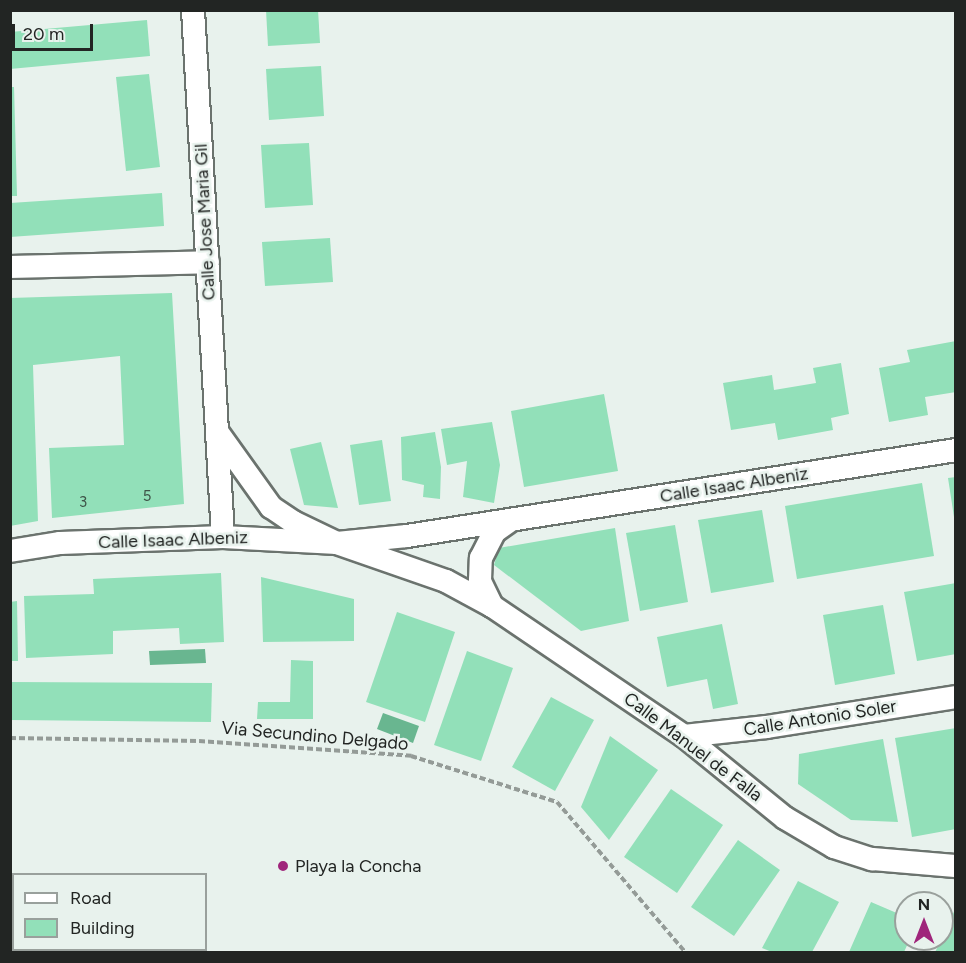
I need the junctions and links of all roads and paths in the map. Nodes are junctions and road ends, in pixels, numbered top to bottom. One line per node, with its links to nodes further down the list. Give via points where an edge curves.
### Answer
1 (193, 10): 2 (street, Calle Jose Maria Gil)
2 (208, 262): 3 (street); 4 (street, Calle Jose Maria Gil)
3 (10, 267)
4 (218, 433): 7 (street, Calle Jose Maria Gil); 8 (street, via 271,507)
5 (956, 450): 6 (street, Calle Isaac Albeniz)
6 (512, 520): 8 (street, Calle Isaac Albeniz); 11 (street, via 494,532 481,558 480,581)
7 (224, 537): 8 (street, Calle Isaac Albeniz); 9 (street, Calle Isaac Albeniz, via 60,543)
8 (337, 543): 10 (street, Calle Isaac Albeniz)
9 (10, 551)
10 (446, 581): 11 (street, Calle Manuel de Falla)
11 (492, 606): 13 (street, Calle Manuel de Falla)
12 (956, 696): 13 (street, Calle Antonio Soler, via 767,728)
13 (684, 736): 15 (street, Calle Manuel de Falla, via 785,818 834,847 872,859)
14 (10, 738): 16 (path, Via Secundino Delgado, via 199,741 411,756 557,802)
15 (956, 866)
16 (685, 952)

